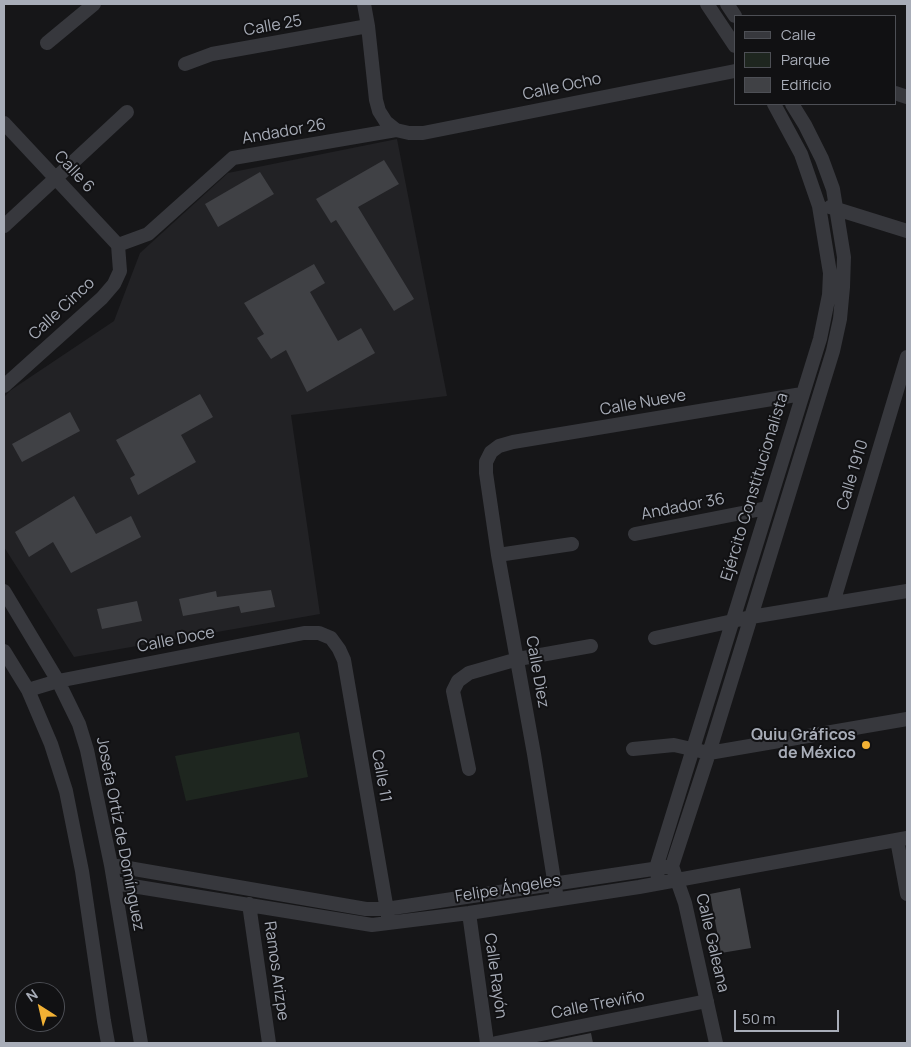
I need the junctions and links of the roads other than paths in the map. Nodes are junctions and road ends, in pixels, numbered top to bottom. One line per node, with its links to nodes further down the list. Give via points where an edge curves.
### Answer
1 (94, 4): 7 (street)
2 (364, 4): 6 (street)
3 (707, 4): 8 (street)
4 (727, 4): 5 (street)
5 (734, 15)
6 (368, 26): 9 (street, Calle 25, via 212,54); 15 (street, via 376,100 386,122)
7 (47, 43)
8 (734, 44)
9 (185, 64)
10 (734, 71): 15 (street, Calle Ocho, via 423,133)
11 (775, 105): 17 (street, Ejército Constitucionalista, via 801,154)
12 (793, 105): 18 (street, via 822,159)
13 (127, 112): 16 (street)
14 (4, 123): 16 (street, Calle 6)
15 (396, 130): 21 (street, Andador 26, via 233,158 148,234)
16 (55, 178): 19 (street); 21 (street, Calle 6)
17 (819, 206): 18 (street); 24 (street, Ejército Constitucionalista, via 830,273 830,295)
18 (838, 209): 20 (street); 33 (street, via 844,257 840,319)
19 (4, 226)
20 (907, 231)
21 (118, 245): 23 (street, Calle Cinco, via 120,271 114,284)
22 (907, 357): 32 (street, Calle 1910)
23 (4, 386)
24 (802, 394): 25 (street, Calle Nueve, via 513,442); 26 (street, Ejército Constitucionalista)
25 (491, 452): 29 (street, Calle Diez, via 486,462 486,473)
26 (767, 508): 27 (street, Andador 36); 34 (street, Ejército Constitucionalista)
27 (635, 534)
28 (572, 544): 29 (street)
29 (498, 556): 39 (street, Calle Diez)
30 (907, 590): 32 (street)
31 (4, 591): 40 (street, Josefa Ortíz de Domínguez)
32 (833, 603): 33 (street)
33 (751, 617): 34 (street); 45 (street)
34 (732, 622): 36 (street); 44 (street, Ejército Constitucionalista)
35 (331, 638): 40 (street, Calle Doce, via 319,633 304,633); 59 (street, Calle 11, via 344,660)
36 (655, 638)
37 (591, 646): 39 (street)
38 (4, 651): 41 (street)
39 (518, 659): 46 (street, via 469,673 458,681 453,691); 54 (street, Calle Diez)
40 (58, 680): 41 (street, Calle Doce); 48 (street, Josefa Ortíz de Domínguez, via 79,724 87,750)
41 (28, 690): 61 (street, via 51,744 66,791 82,871)
42 (907, 718): 45 (street)
43 (633, 748): 44 (street, via 674,744)
44 (692, 748): 45 (street); 50 (street, Ejército Constitucionalista)
45 (709, 753): 49 (street)
46 (469, 769)
47 (902, 839): 51 (street, Felipe Ángeles); 55 (street)
48 (111, 865): 52 (street, Josefa Ortíz de Domínguez); 59 (street, Felipe Ángeles, via 366,909)
49 (672, 866): 50 (street, Felipe Ángeles); 51 (street)
50 (656, 868): 53 (street, Ejército Constitucionalista); 54 (street, Felipe Ángeles)
51 (678, 880): 53 (street, Felipe Ángeles); 60 (street, Calle Galeana)
52 (114, 882): 57 (street, Felipe Ángeles); 62 (street, Josefa Ortíz de Domínguez)
53 (659, 883): 56 (street, Felipe Ángeles)
54 (555, 884): 56 (street, Calle Diez); 59 (street, Felipe Ángeles)
55 (907, 894)
56 (558, 899): 58 (street, Felipe Ángeles)
57 (248, 904): 59 (street, Felipe Ángeles, via 360,924 372,925); 63 (street, Ramos Arizpe)
58 (469, 913): 59 (street, Felipe Ángeles); 64 (street, Calle Rayón)
59 (387, 916)
60 (707, 1001): 65 (street, Calle Treviño); 66 (street, Calle Galeana)
61 (108, 1043)
62 (141, 1043)
63 (269, 1043)
64 (487, 1043)
65 (496, 1043)
66 (716, 1043)

